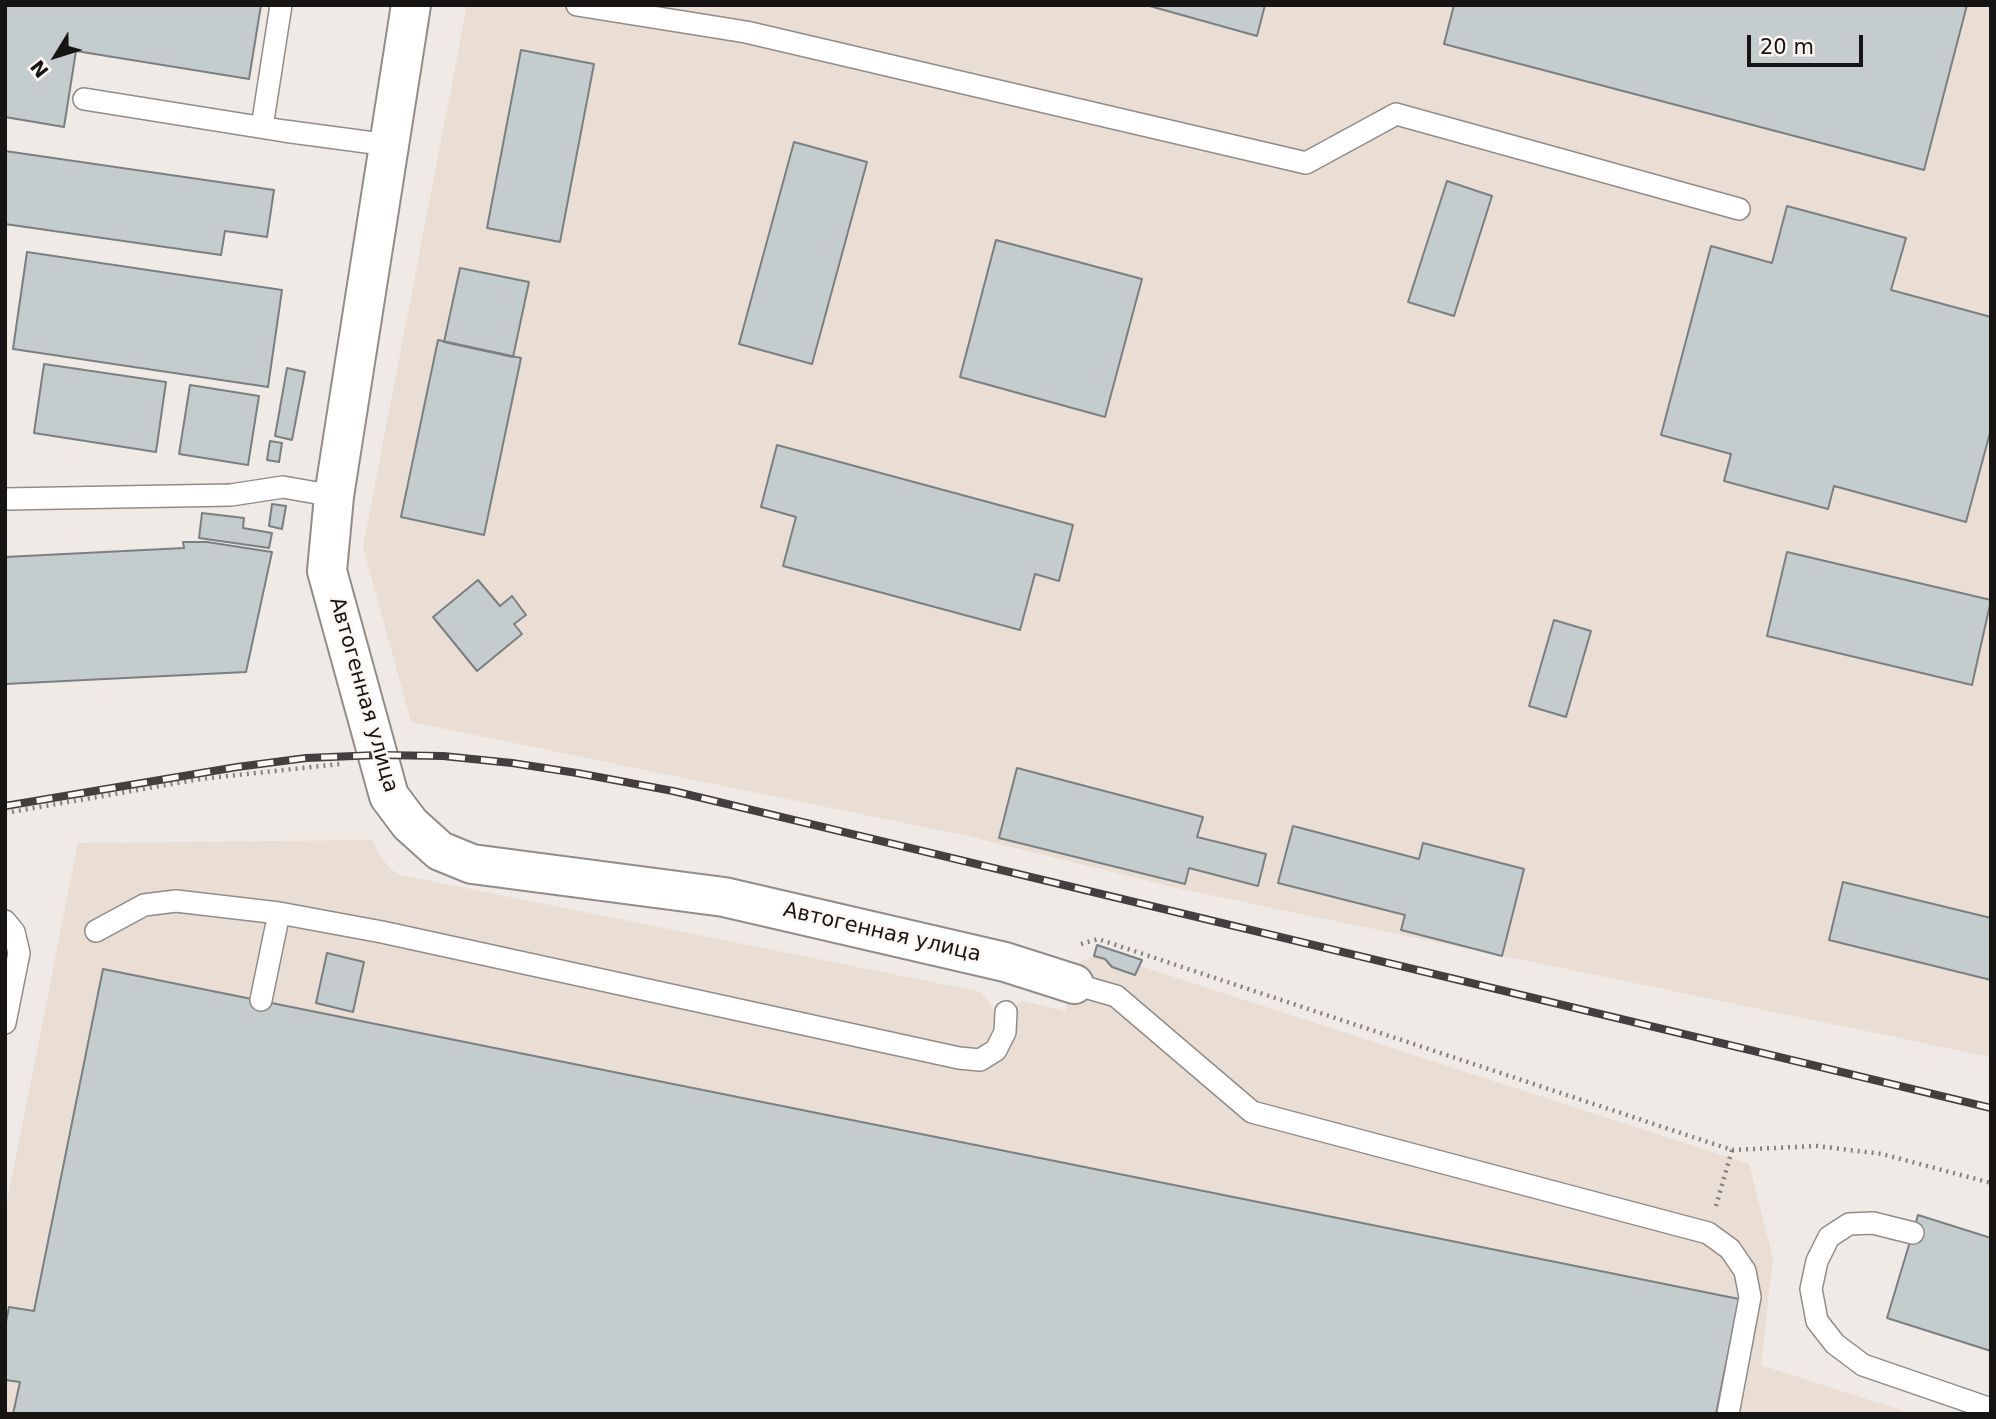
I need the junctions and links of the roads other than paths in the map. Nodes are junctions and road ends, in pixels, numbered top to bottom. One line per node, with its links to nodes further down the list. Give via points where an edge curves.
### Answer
1 (281, 5): 6 (lane)
2 (411, 5): 7 (street, Автогенная улица)
3 (577, 5): 4 (lane)
4 (625, 9): 8 (lane, via 746,32 1306,163 1396,114)
5 (84, 99): 6 (lane)
6 (262, 127): 7 (lane)
7 (389, 145): 9 (street, Автогенная улица)
8 (1739, 209)
9 (334, 496): 10 (lane, via 283,487 231,495); 14 (street, Автогенная улица, via 327,571 389,796 410,824 440,851 472,864 724,897 1005,962)
10 (5, 499)
11 (279, 913): 13 (lane, via 176,901 144,905); 15 (lane); 16 (lane, via 395,934 959,1058 980,1060 996,1050 1005,1032)
12 (5, 921): 17 (lane, via 14,932 19,953)
13 (96, 931)
14 (1074, 984): 20 (lane, via 1115,996 1252,1112 1708,1233 1730,1249 1745,1270 1751,1297)
15 (261, 1000)
16 (1006, 1012)
17 (5, 1023)
18 (1913, 1233): 19 (lane, via 1873,1223 1849,1224 1829,1237 1811,1289 1817,1321 1835,1344 1863,1365)
19 (1991, 1409)
20 (1728, 1414)

